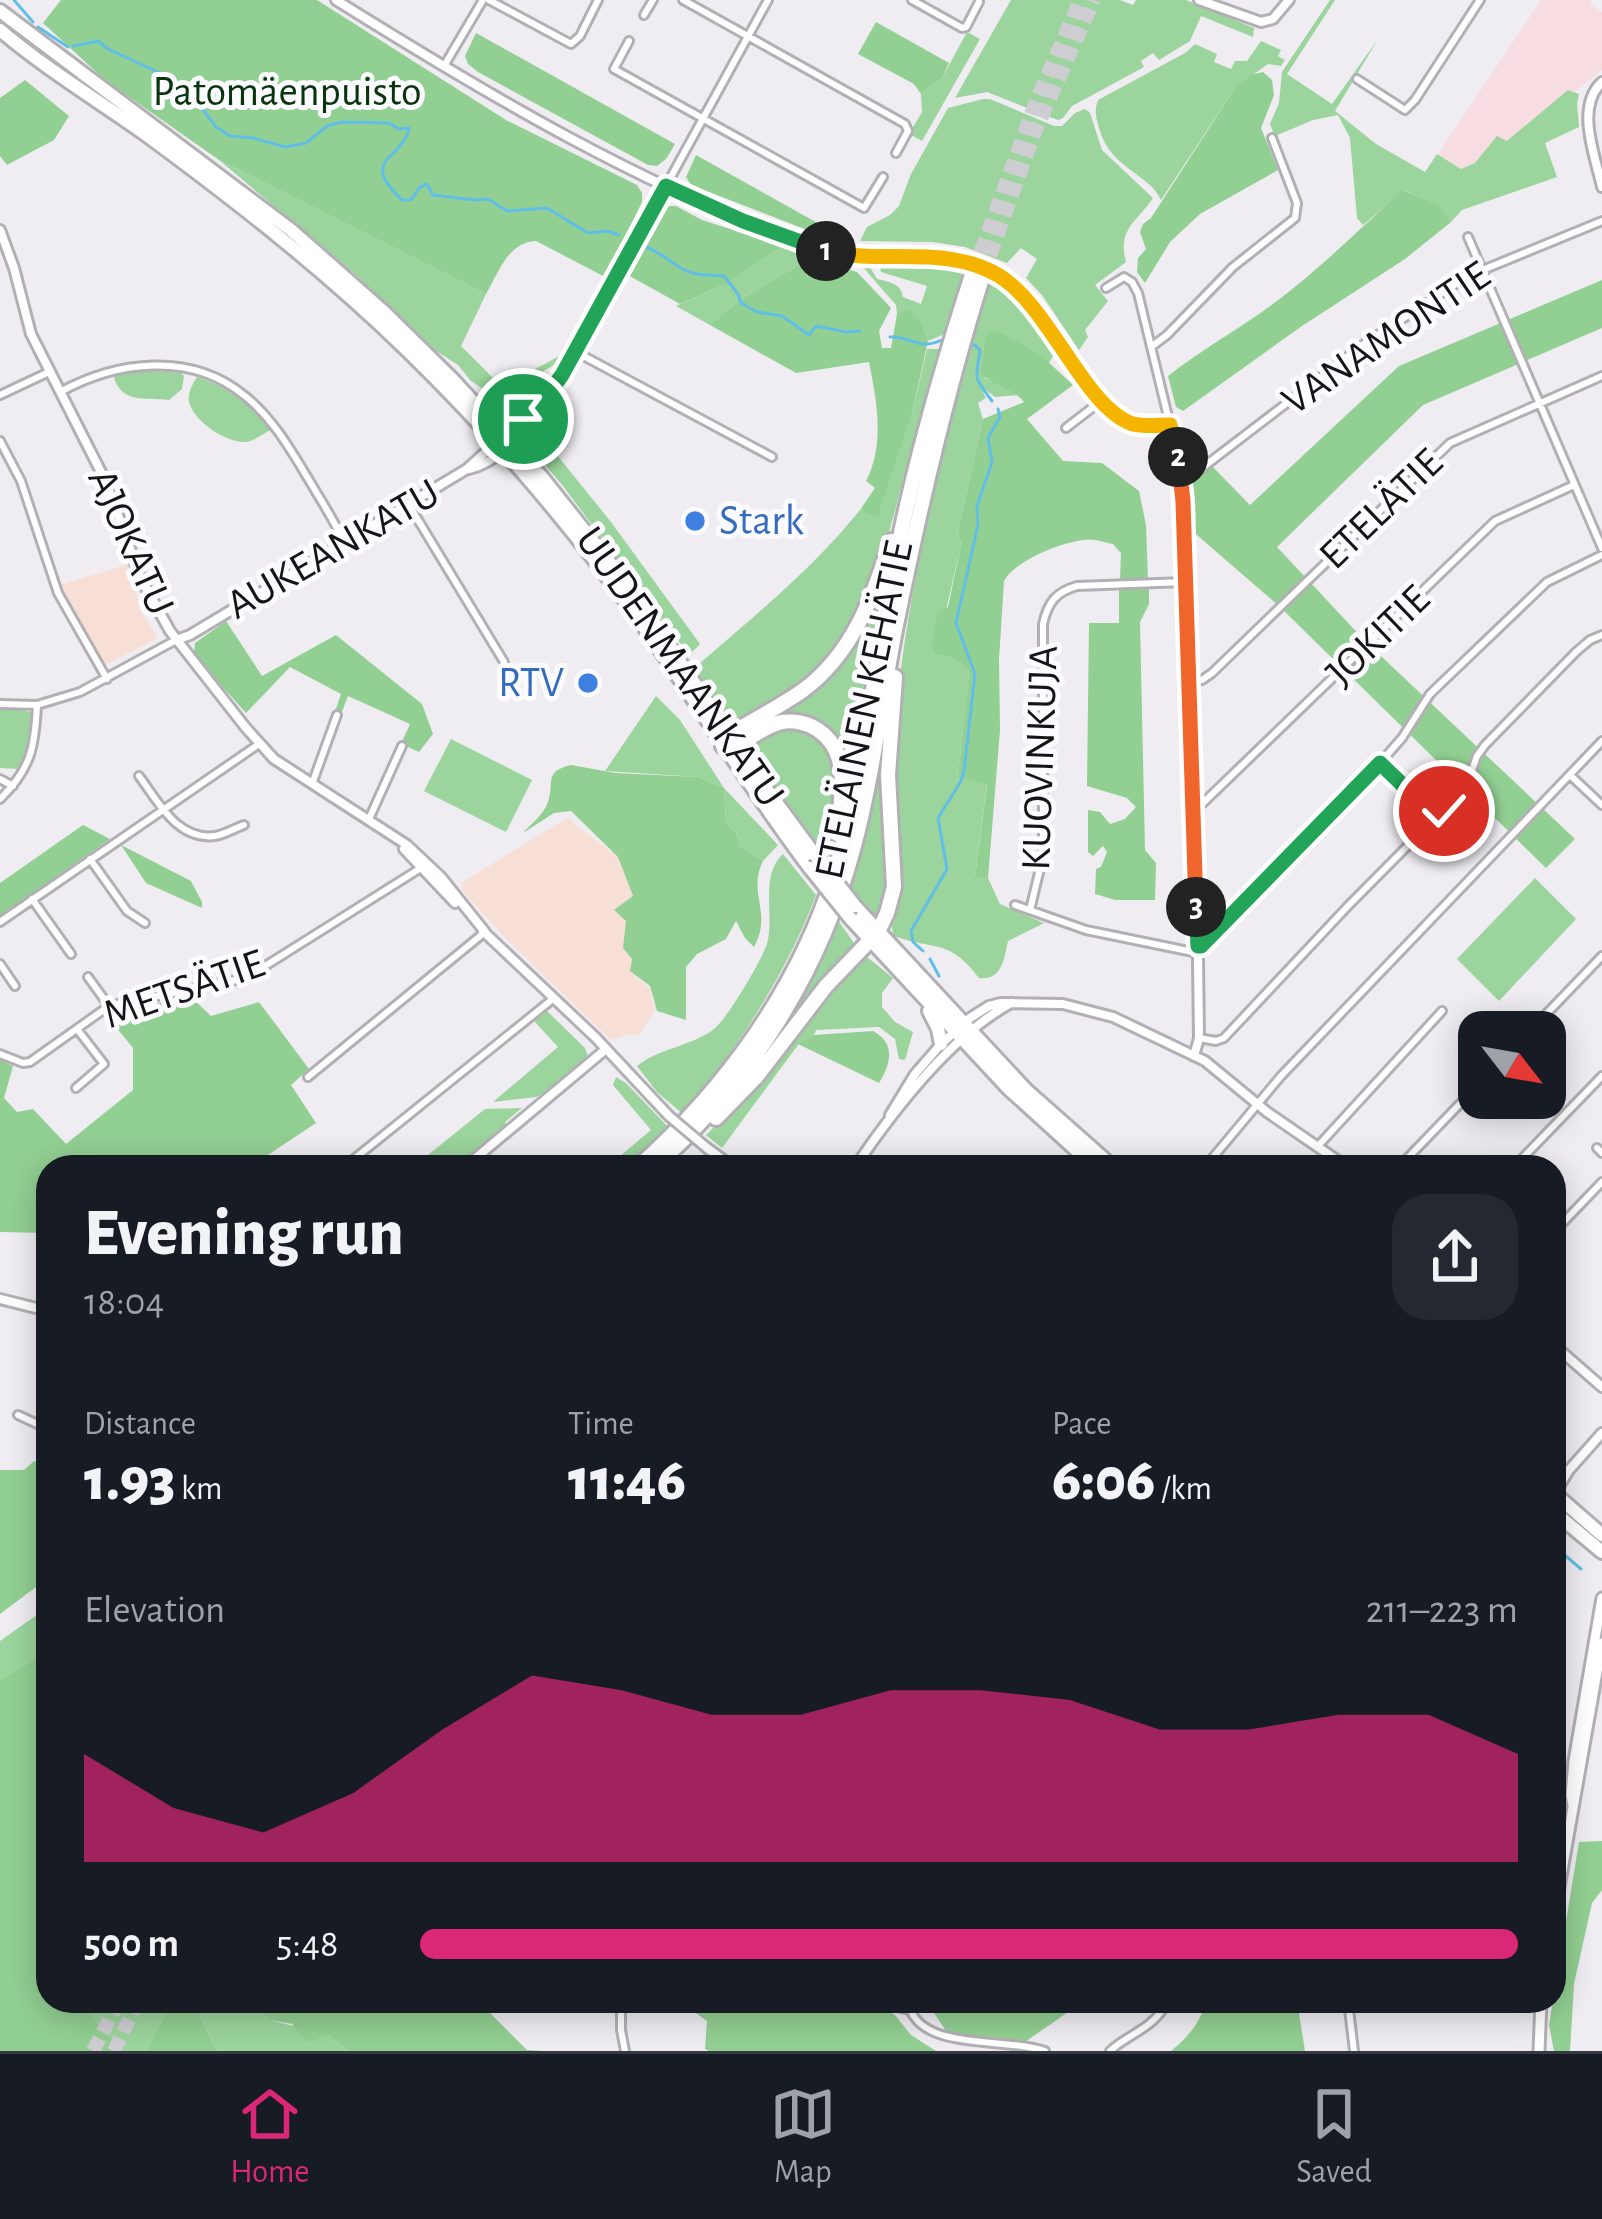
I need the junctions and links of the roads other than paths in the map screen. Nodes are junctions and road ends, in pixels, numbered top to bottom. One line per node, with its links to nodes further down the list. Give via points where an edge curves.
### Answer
1 (336, 0): 17 (street)
2 (486, 0): 10 (street, via 571,44); 17 (street)
3 (652, 0): 13 (street)
4 (683, 0): 15 (street)
5 (768, 0): 15 (street)
6 (912, 0): 11 (street, via 962,28)
7 (1199, 0): 8 (street, via 1261,22)
8 (1289, 0)
9 (1480, 0): 18 (street, via 1405,110)
10 (597, 1)
11 (979, 2)
12 (0, 11): 44 (main road, UUDENMAANKATU, via 291,230 427,353)
13 (644, 15)
14 (0, 29): 44 (main road, UUDENMAANKATU, via 286,241)
15 (748, 37): 20 (street); 22 (street, via 905,124)
16 (629, 41): 20 (street, via 614,69)
17 (444, 66): 24 (street)
18 (1357, 80)
19 (1599, 85): 25 (street, via 1588,107)
20 (702, 118): 23 (street, via 864,208); 24 (street)
21 (1272, 138): 32 (street, via 1297,203 1295,218)
22 (896, 153)
23 (883, 177)
24 (666, 186): 33 (street); 38 (street, via 820,250 981,266 1030,302)
25 (1602, 187)
26 (1602, 221): 29 (street, VANAMONTIE)
27 (0, 230): 34 (street, AJOKATU)
28 (1468, 237): 29 (street)
29 (1482, 268): 39 (street); 46 (street, VANAMONTIE, via 1364,344 1202,468)
30 (978, 274): 41 (highway, ETELÄINEN KEHÄTIE)
31 (1106, 288): 32 (street, via 1120,278 1132,282)
32 (1151, 347): 40 (street)
33 (576, 352): 44 (street); 45 (street)
34 (49, 372): 36 (street, AJOKATU); 37 (street)
35 (1602, 376): 39 (street, ETELÄTIE)
36 (60, 392): 49 (street, via 105,371 146,366 224,383 279,433); 53 (street, AJOKATU, via 106,482 152,604)
37 (0, 395)
38 (1101, 401): 40 (street, via 1132,424); 42 (street)
39 (1540, 404): 47 (street); 56 (street, ETELÄTIE, via 1450,443 1212,673)
40 (1170, 425): 46 (street)
41 (932, 428): 61 (highway, via 856,629 816,680); 85 (highway, via 889,746 894,887); 90 (highway, ETELÄINEN KEHÄTIE, via 895,562 847,824); 115 (highway, ETELÄINEN KEHÄTIE, via 860,823 830,919 798,989 750,1063)
42 (1066, 428)
43 (0, 441): 55 (street, via 58,593)
44 (505, 444): 48 (street, AUKEANKATU); 61 (main road, UUDENMAANKATU); 61 (main road, UUDENMAANKATU, via 641,603)
45 (772, 457)
46 (1180, 474): 51 (street)
47 (1574, 484): 50 (street); 71 (street, JOKITIE, via 1495,521 1203,803)
48 (409, 505): 49 (street, AUKEANKATU); 54 (street)
49 (344, 542): 53 (street, AUKEANKATU)
50 (1602, 552): 64 (street, via 1547,582 1430,694)
51 (1185, 582): 56 (street); 81 (street, KUOVINKUJA, via 1077,586 1062,590 1046,610 1043,856)
52 (1602, 634): 74 (street, via 1484,745 1466,788)
53 (176, 640): 55 (street); 62 (street, AJOKATU)
54 (504, 662)
55 (107, 679): 58 (street)
56 (1189, 681): 71 (street)
57 (0, 704): 58 (street)
58 (37, 705): 69 (street, via 35,743)
59 (337, 715): 68 (street)
60 (1602, 741): 65 (street)
61 (730, 742): 85 (main road, UUDENMAANKATU, bridge); 90 (highway, via 796,722 823,733 839,758 836,841)
62 (259, 744): 68 (street, AJOKATU); 73 (street)
63 (402, 746): 75 (street)
64 (1380, 763): 74 (street); 86 (street)
65 (1570, 775): 72 (street); 108 (street)
66 (139, 776): 73 (street)
67 (0, 778): 69 (street)
68 (312, 784): 75 (street, AJOKATU)
69 (13, 786): 70 (street)
70 (0, 799)
71 (1193, 804): 86 (street)
72 (1602, 806)
73 (163, 808): 76 (street, via 198,834); 77 (street)
74 (1437, 818): 100 (street, via 1224,1038)
75 (369, 819): 78 (street, AJOKATU)
76 (244, 825)
77 (90, 859): 79 (street); 83 (street, via 127,911)
78 (425, 866): 84 (street, AJOKATU); 95 (street, METSÄTIE, via 254,973)
79 (32, 899): 82 (street); 87 (street)
80 (1015, 905): 81 (street)
81 (1030, 910): 86 (street, via 1086,930)
82 (0, 922)
83 (145, 922)
84 (485, 932): 94 (street, AJOKATU); 106 (street)
85 (874, 936): 93 (main road, UUDENMAANKATU); 99 (main road, UUDENMAANKATU); 116 (highway, via 748,1086)
86 (1198, 949): 100 (street)
87 (71, 954)
88 (1602, 956): 97 (street)
89 (0, 964): 92 (street)
90 (796, 965): 114 (highway, ETELÄINEN KEHÄTIE, via 720,1082)
91 (88, 976): 95 (street)
92 (15, 986)
93 (916, 989): 99 (main road, UUDENMAANKATU); 101 (main road)
94 (554, 998): 102 (street, AJOKATU); 112 (street)
95 (109, 1006): 98 (street, METSÄTIE)
96 (1442, 1011): 111 (street)
97 (1549, 1011)
98 (77, 1029): 103 (street, METSÄTIE, via 30,1062); 107 (street, via 104,1064)
99 (963, 1032): 101 (street); 104 (street, via 989,1006 1063,1004 1118,1019); 110 (street); 119 (main road, UUDENMAANKATU); 120 (main road, UUDENMAANKATU)
100 (1199, 1038): 104 (street)
101 (941, 1044): 110 (street)
102 (606, 1049): 113 (street); 117 (street, AJOKATU, bridge)
103 (0, 1054)
104 (1194, 1056): 108 (street)
105 (1602, 1076): 124 (street)
106 (308, 1077)
107 (76, 1088)
108 (1258, 1104): 111 (street); 121 (street)
109 (1458, 1106): 123 (street)
110 (890, 1115): 118 (street)
111 (1318, 1146): 122 (street)
112 (359, 1155)
113 (479, 1155)
114 (651, 1155)
115 (670, 1155)
116 (674, 1155)
117 (717, 1155)
118 (863, 1155)
119 (1081, 1155)
120 (1099, 1155)
121 (1215, 1155)
122 (1330, 1155)
123 (1411, 1155)
124 (1526, 1155)
125 (1602, 1182): 126 (street)
126 (1566, 1220)
127 (0, 1299): 128 (street)
128 (36, 1308)
129 (1566, 1356): 130 (street)
130 (1602, 1387)
131 (17, 1415): 132 (street)
132 (36, 1421)
133 (1600, 1436): 134 (street)
134 (1569, 1470): 135 (street); 136 (street)
135 (1566, 1472)
136 (1566, 1475)
137 (1566, 1504): 139 (main road)
138 (1566, 1522): 140 (main road)
139 (1602, 1534)
140 (1602, 1552)
141 (1602, 1598): 143 (main road)
142 (1602, 1643): 143 (main road)
143 (1573, 1808): 144 (main road)
144 (1566, 1848)
145 (622, 2013): 150 (street)
146 (911, 2013): 151 (street, via 948,2044)
147 (1159, 2013): 152 (street)
148 (1348, 2013): 153 (street)
149 (1541, 2013): 154 (main road)
150 (625, 2051)
151 (1045, 2051)
152 (1110, 2051)
153 (1354, 2051)
154 (1539, 2051)

